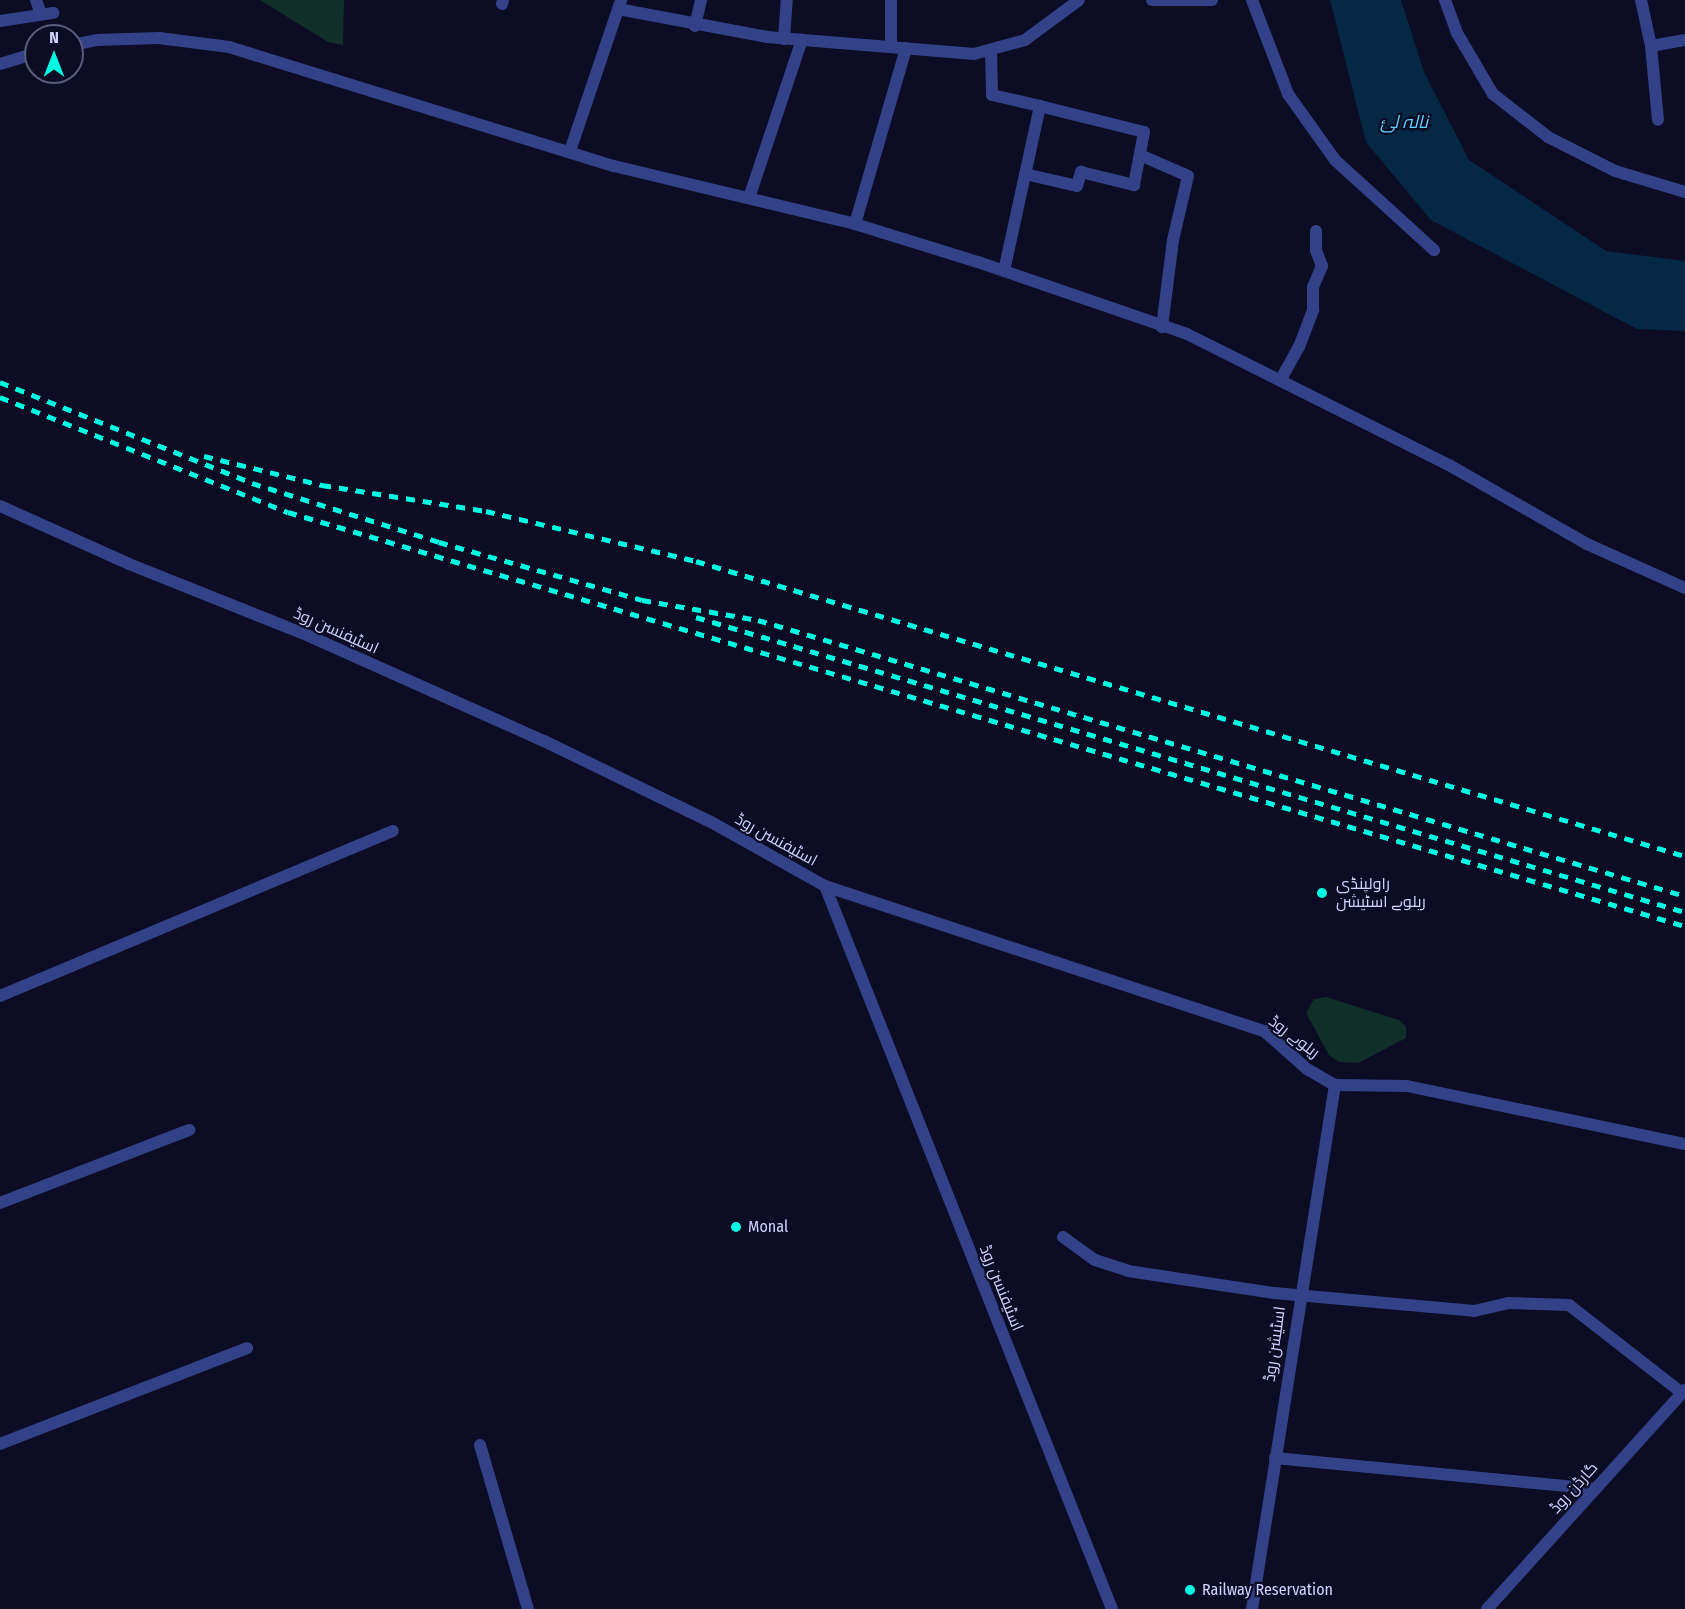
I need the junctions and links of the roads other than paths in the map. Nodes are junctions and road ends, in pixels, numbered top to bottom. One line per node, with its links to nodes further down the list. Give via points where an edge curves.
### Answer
1 (36, 0): 12 (street, via 47,13)
2 (701, 0): 13 (street)
3 (787, 0): 14 (street)
4 (891, 0): 19 (street)
5 (1078, 0): 21 (street, via 1025,40)
6 (1152, 0): 7 (street)
7 (1212, 0)
8 (1252, 0): 33 (street, via 1288,94 1335,160)
9 (1445, 0): 29 (street, via 1457,33 1492,94 1548,137 1605,166)
10 (1641, 0): 18 (street)
11 (620, 5): 13 (street); 26 (street)
12 (3, 18)
13 (695, 26): 14 (street)
14 (784, 39): 16 (street)
15 (1685, 39): 18 (street)
16 (802, 40): 19 (street); 30 (street)
17 (84, 43): 26 (street, via 159,38 229,47)
18 (1651, 46): 25 (street)
19 (891, 47): 20 (street)
20 (906, 48): 21 (street, via 974,54); 31 (street)
21 (991, 50): 24 (street, via 992,95)
22 (24, 57): 23 (street)
23 (0, 64)
24 (1040, 106): 27 (street, via 1144,132); 28 (street)
25 (1658, 120)
26 (570, 151): 30 (street, via 614,166)
27 (1140, 155): 28 (street, via 1134,185 1081,172 1077,186); 35 (street, via 1188,176 1173,240)
28 (1025, 174): 34 (street)
29 (1685, 192)
30 (749, 198): 31 (street)
31 (855, 224): 34 (street)
32 (1316, 231): 36 (street, via 1316,250 1322,266 1313,287 1313,310)
33 (1434, 250)
34 (1004, 271): 35 (street)
35 (1162, 327): 36 (street, via 1187,334)
36 (1281, 379): 38 (street, via 1449,465 1587,544)
37 (0, 506): 40 (street, اسٹیفنسن روڈ, via 129,564 309,636 544,741 711,822)
38 (1685, 588)
39 (393, 831): 41 (street)
40 (825, 886): 42 (street, ریلوے روڈ, via 1264,1031 1306,1069); 55 (street, اسٹیفنسن روڈ)
41 (0, 996)
42 (1335, 1084): 44 (street, ریلوے روڈ, via 1407,1086); 47 (street, اسٹیشن روڈ)
43 (189, 1130): 45 (street)
44 (1685, 1144)
45 (0, 1203)
46 (1063, 1237): 47 (street, via 1095,1260 1128,1271)
47 (1299, 1296): 49 (street, via 1474,1311 1508,1303 1569,1305); 52 (street, اسٹیشن روڈ)
48 (247, 1348): 50 (street)
49 (1684, 1391): 53 (street, گارڈن روڈ)
50 (0, 1444)
51 (480, 1445): 54 (street)
52 (1275, 1458): 53 (street); 56 (street, اسٹیشن روڈ)
53 (1596, 1489): 57 (street, گارڈن روڈ)
54 (528, 1609)
55 (1112, 1609)
56 (1252, 1609)
57 (1487, 1609)

